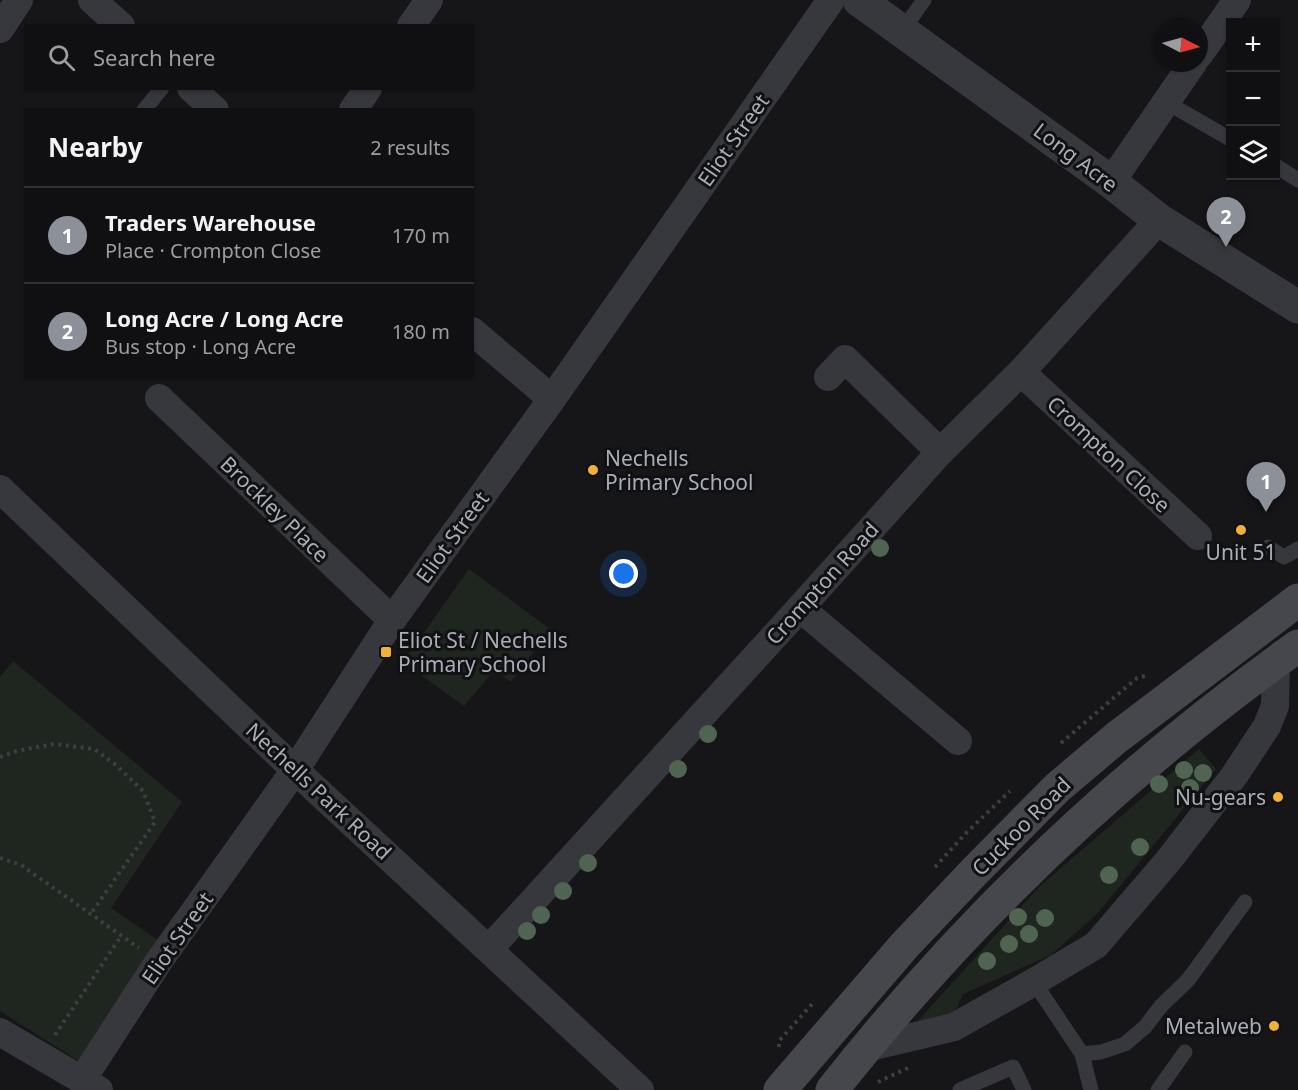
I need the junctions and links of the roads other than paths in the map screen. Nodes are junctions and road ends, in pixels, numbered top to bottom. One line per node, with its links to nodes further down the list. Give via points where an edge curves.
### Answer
1 (19, 0): 10 (street)
2 (92, 0): 8 (street)
3 (429, 0): 9 (street)
4 (831, 0): 31 (street, Eliot Street)
5 (859, 0): 11 (street, Long Acre)
6 (924, 0): 11 (lane)
7 (1237, 0): 12 (street)
8 (119, 24)
9 (412, 24)
10 (0, 29)
11 (902, 31): 24 (street, Long Acre)
12 (1208, 42)
13 (1187, 72): 17 (street)
14 (160, 90): 18 (lane)
15 (193, 90): 19 (street)
16 (367, 90): 20 (street)
17 (1166, 102): 21 (lane); 24 (street)
18 (146, 108)
19 (213, 108)
20 (354, 108)
21 (1226, 137)
22 (1280, 169): 23 (lane)
23 (1298, 180)
24 (1110, 182): 25 (street, Long Acre)
25 (1159, 220): 26 (street, Long Acre); 28 (street, Crompton Road)
26 (1298, 307)
27 (474, 333): 31 (street)
28 (1021, 372): 32 (street, Crompton Road); 34 (street, Crompton Close)
29 (828, 377): 32 (street, via 845,358)
30 (159, 398): 39 (street, Brockley Place)
31 (552, 399): 39 (street, Eliot Street)
32 (940, 452): 38 (street, Crompton Road)
33 (0, 489): 42 (street, Nechells Park Road)
34 (1198, 536)
35 (1268, 547): 36 (lane, via 1284,557)
36 (1298, 549)
37 (1298, 600): 52 (main road, Cuckoo Road, via 1116,738 1057,788 904,946)
38 (800, 608): 41 (street); 44 (street, Crompton Road)
39 (392, 620): 42 (street, Eliot Street)
40 (1287, 654): 45 (street, Cuckoo Road, via 1267,726 1234,776 1096,945); 47 (main road, Cuckoo Road, via 1156,753 1080,821 934,969)
41 (958, 741)
42 (295, 770): 44 (street, Nechells Park Road); 50 (street, Eliot Street, via 159,961)
43 (1245, 902): 49 (lane, via 1188,980 1145,1027 1125,1044)
44 (489, 949): 51 (street, Nechells Park Road)
45 (1035, 982): 47 (street, Cuckoo Road, via 954,1027); 49 (lane)
46 (0, 1032): 50 (street)
47 (865, 1048): 53 (main road, Cuckoo Road)
48 (1185, 1052): 57 (lane)
49 (1082, 1054): 56 (lane)
50 (90, 1085)
51 (640, 1090)
52 (780, 1090)
53 (832, 1090)
54 (960, 1090): 55 (lane, via 1013,1067)
55 (1024, 1090)
56 (1091, 1090)
57 (1158, 1090)

